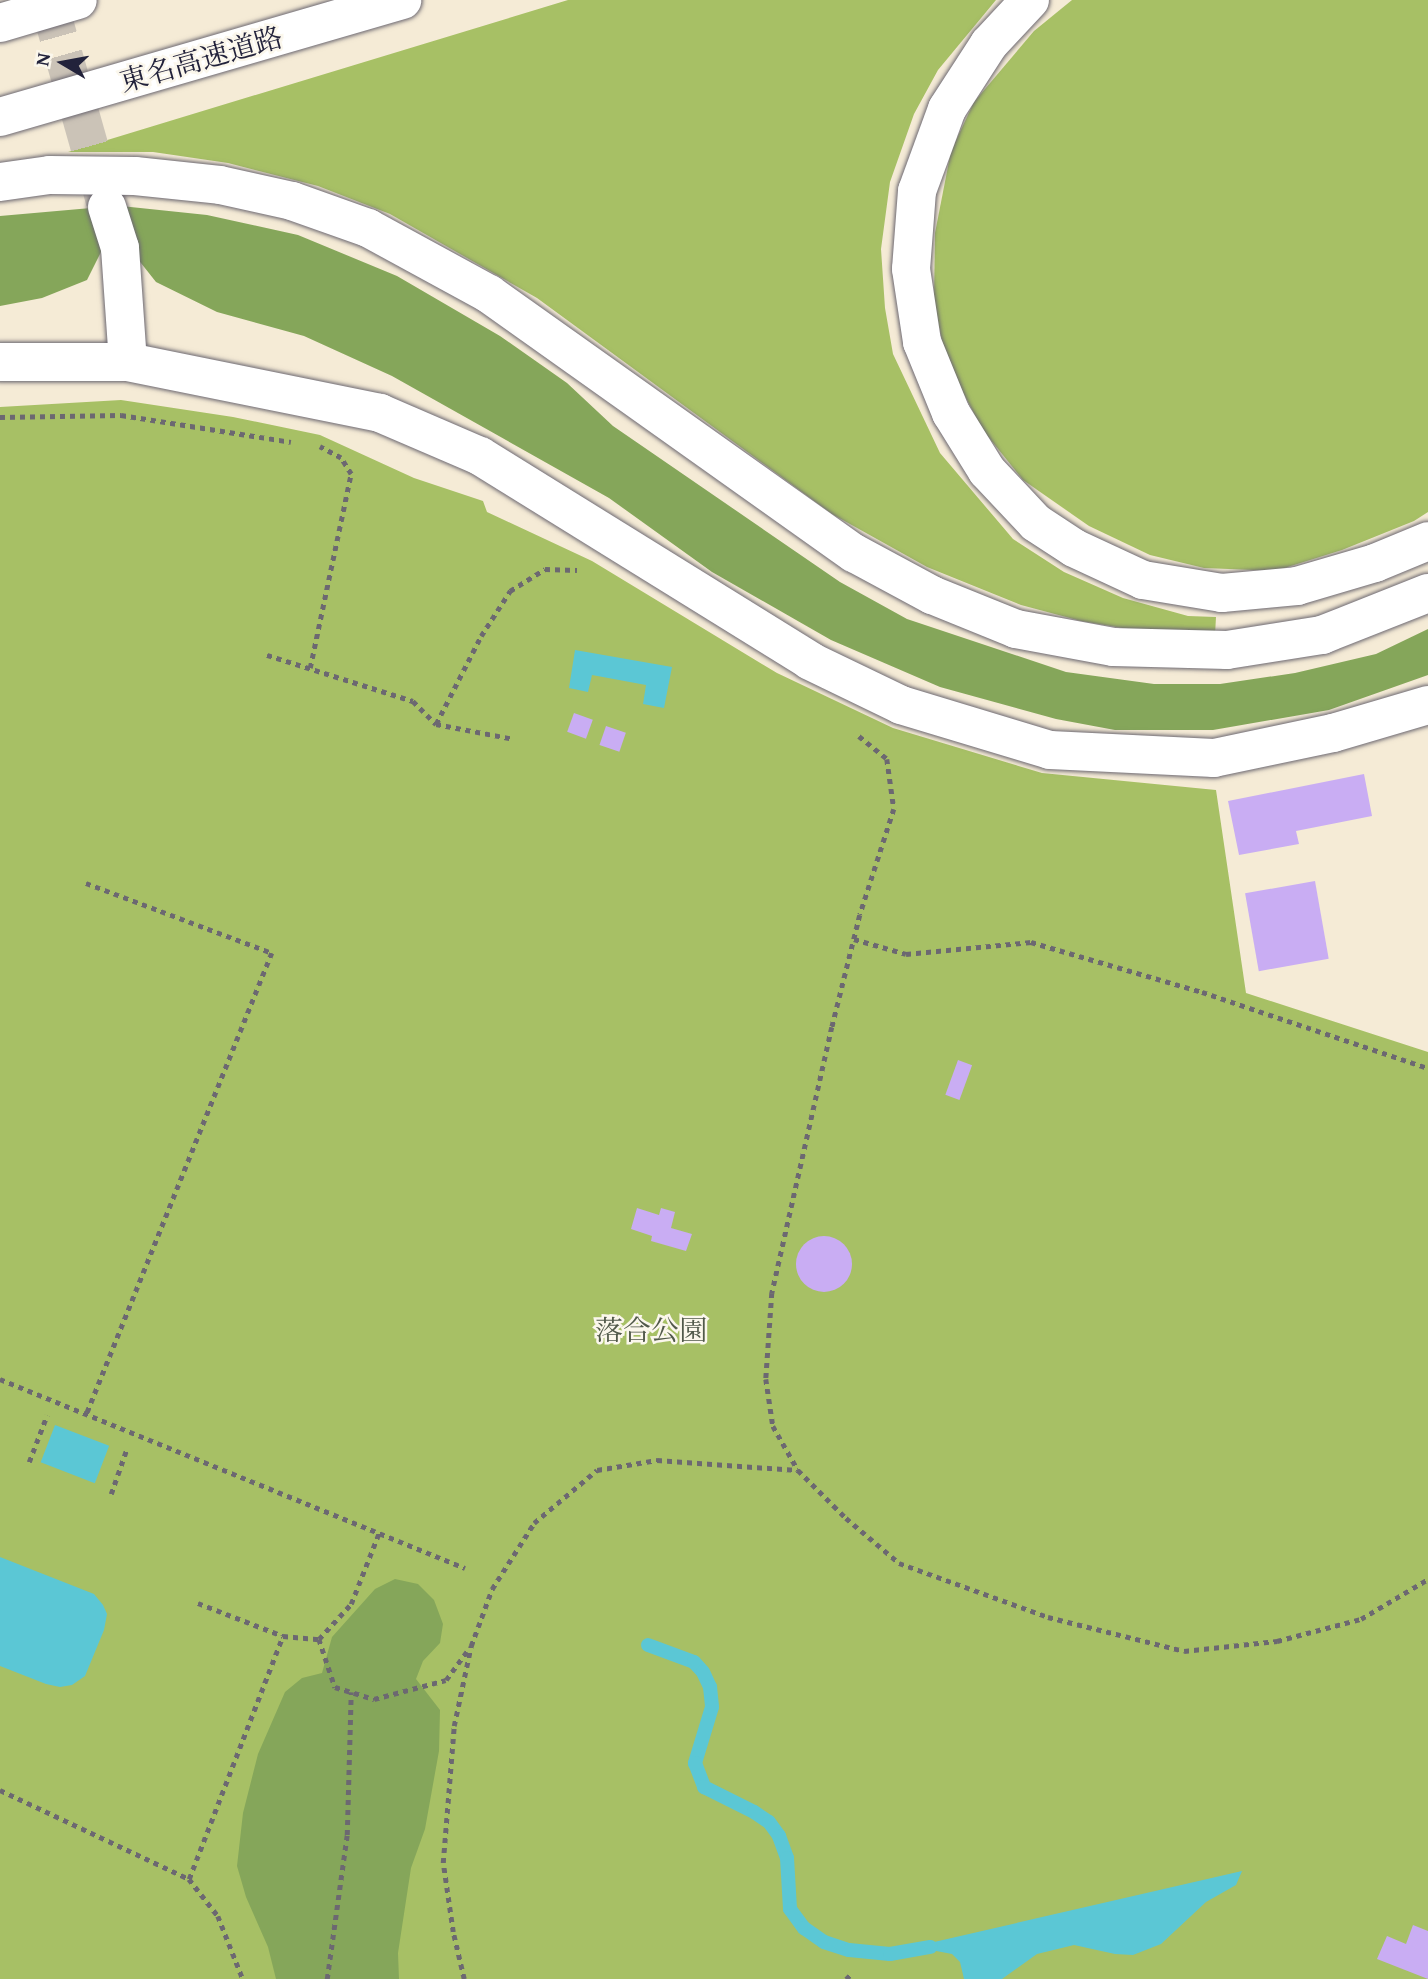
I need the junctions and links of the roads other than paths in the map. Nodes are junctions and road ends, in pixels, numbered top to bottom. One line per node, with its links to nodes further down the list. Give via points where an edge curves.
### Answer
1 (78, 0): 4 (main road)
2 (402, 0): 5 (main road, 東名高速道路)
3 (1030, 0): 10 (main road, via 989,44 947,109 917,191 911,269 922,342 951,413 987,471 1036,523 1074,548 1143,580 1222,593 1297,586 1375,563)
4 (0, 23)
5 (0, 117)
6 (0, 182): 11 (main road, via 50,175 135,176 220,185 292,201 368,228 489,294 854,553 932,595 1016,629 1113,647 1227,650 1322,635)
7 (107, 207): 9 (main road, via 120,248)
8 (0, 362): 9 (main road)
9 (128, 362): 12 (main road, via 380,413 480,456 810,661 901,705 1050,750 1214,758 1333,733)
10 (1428, 541)
11 (1428, 593)
12 (1428, 705)

